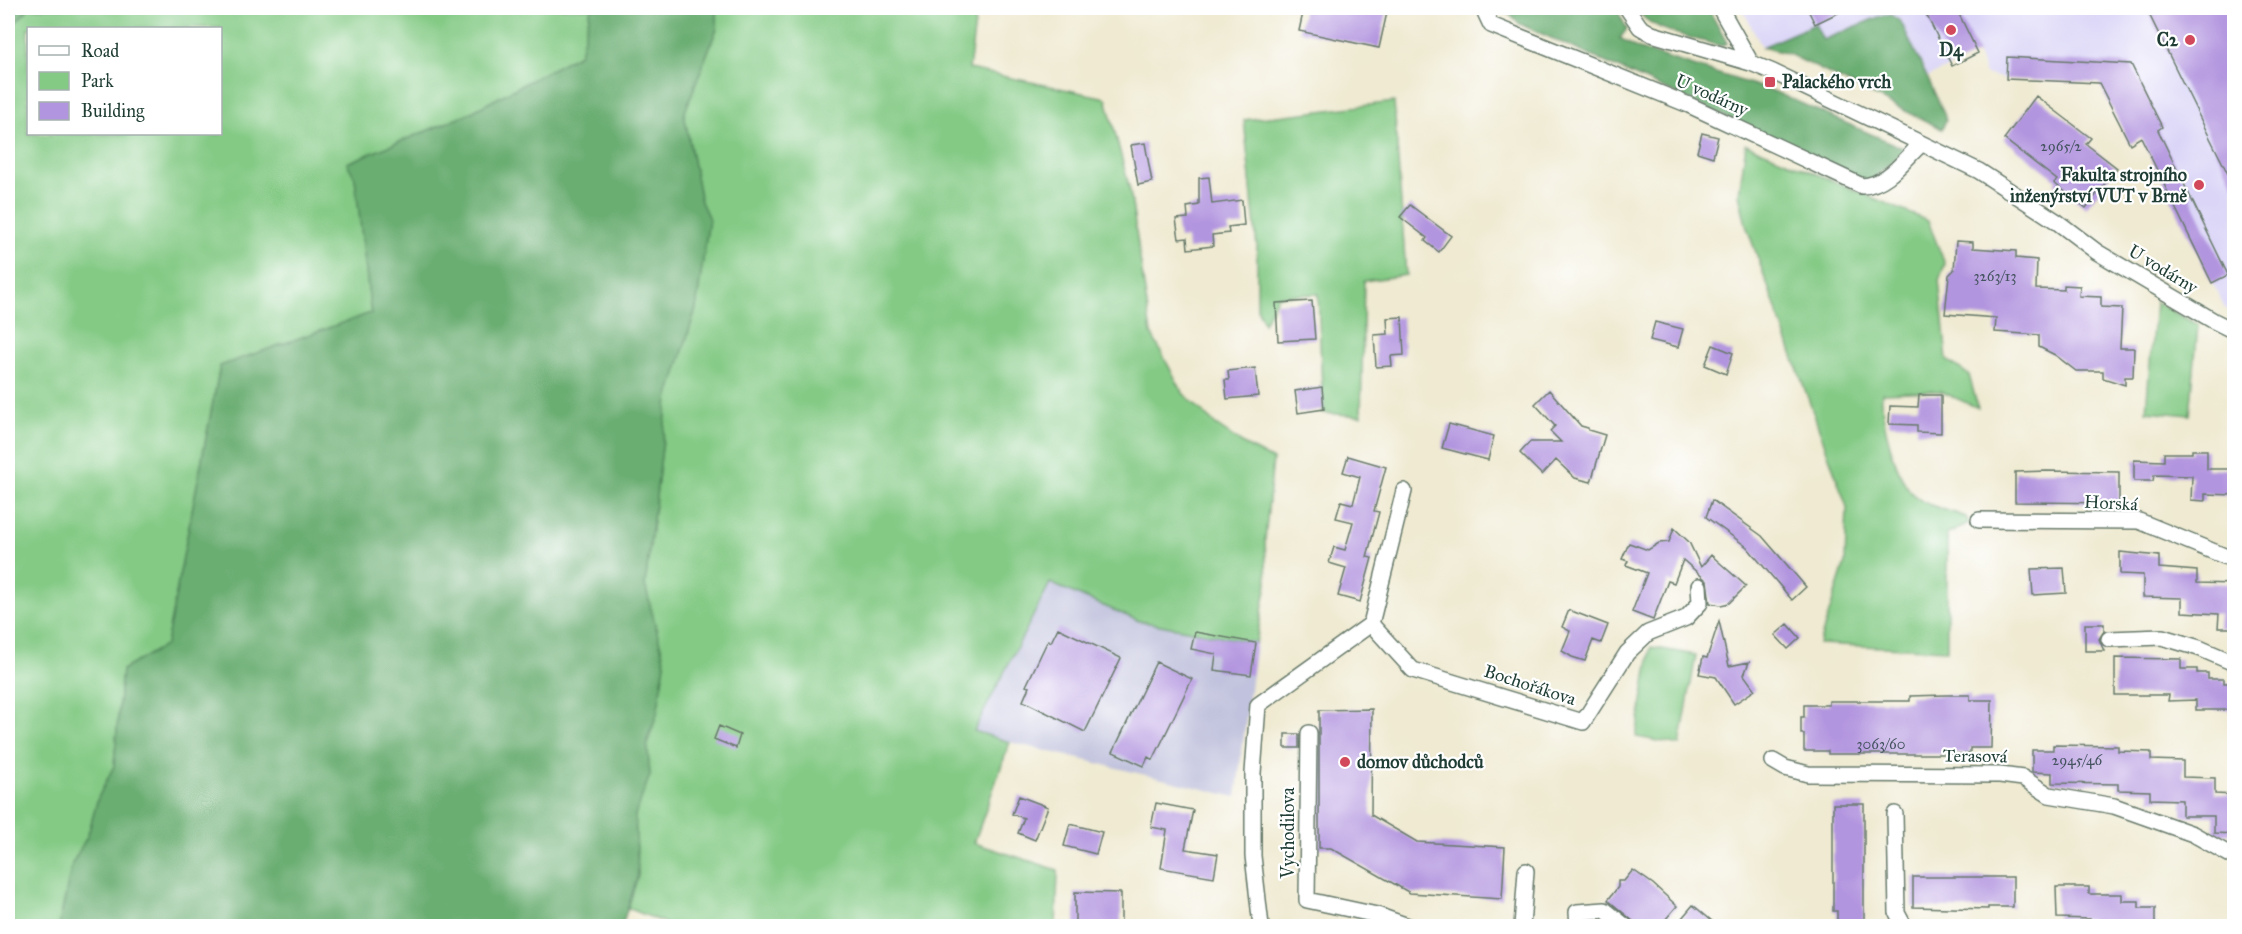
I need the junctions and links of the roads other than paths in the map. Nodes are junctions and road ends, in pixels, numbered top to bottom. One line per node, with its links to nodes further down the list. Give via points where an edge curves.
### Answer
1 (1483, 8): 5 (street, U vodárny, via 1491,25 1689,105 1862,186 1883,181)
2 (1627, 8): 4 (street, U vodárny, via 1640,27 1652,34)
3 (1720, 8): 4 (street)
4 (1751, 63): 5 (street, U vodárny)
5 (1921, 144): 6 (street, U vodárny, via 1979,171 2097,252)
6 (2235, 331)
7 (1404, 491): 11 (street)
8 (1979, 520): 9 (street, Horská, via 2139,521)
9 (2235, 560)
10 (1699, 586): 11 (street, Bochořákova, via 1700,603 1686,618 1648,633 1627,653 1583,722 1413,670)
11 (1371, 624): 19 (street, via 1258,705 1253,856)
12 (2109, 639): 13 (street, via 2162,637)
13 (2235, 663)
14 (1309, 733): 20 (street, Vychodilova, via 1307,900 1377,915)
15 (1773, 761): 17 (street, Terasová, via 1808,774 2023,777 2049,795 2114,806 2193,834)
16 (1895, 814): 24 (street, via 1897,913)
17 (2235, 857)
18 (1526, 871): 21 (street)
19 (1260, 927)
20 (1408, 927)
21 (1522, 927)
22 (1578, 927): 23 (street, via 1577,912 1605,910)
23 (1625, 927)
24 (1904, 927)

